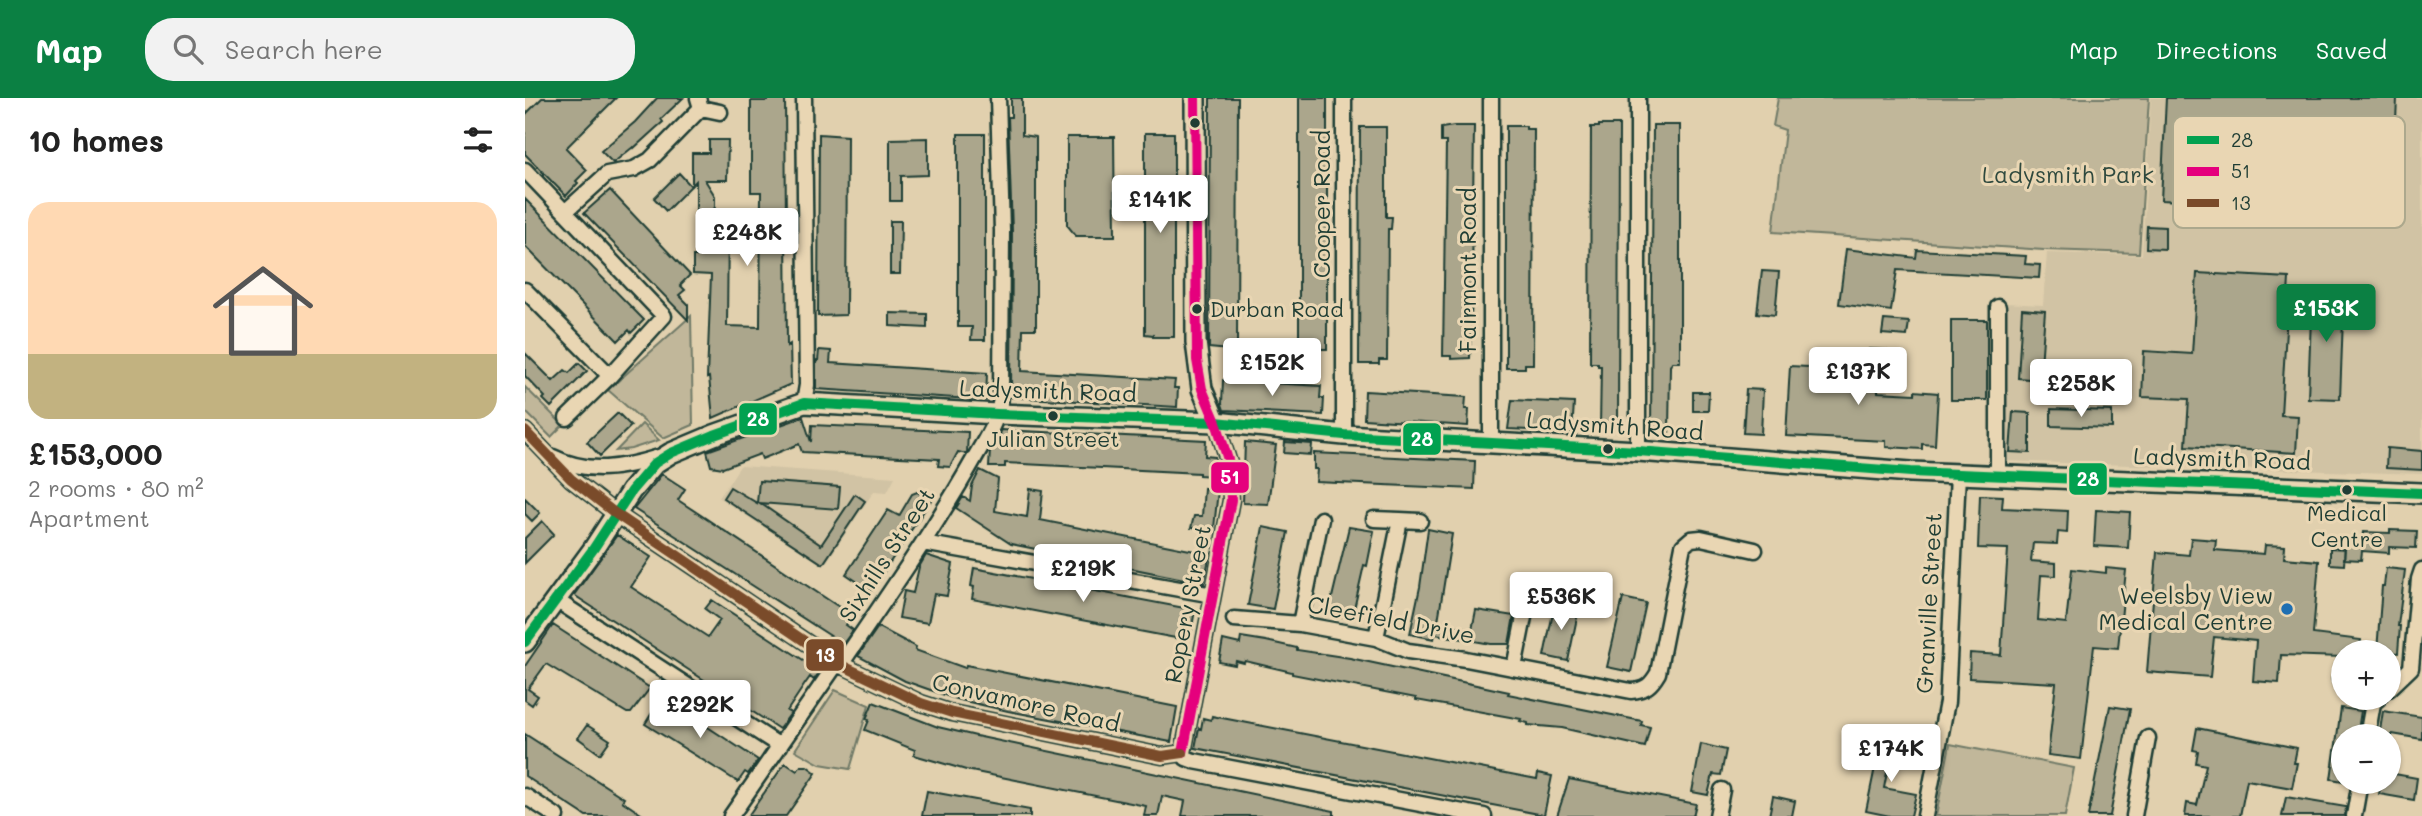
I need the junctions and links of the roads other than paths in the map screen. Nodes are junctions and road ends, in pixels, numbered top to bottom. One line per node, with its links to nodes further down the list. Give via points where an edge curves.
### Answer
1 (804, 98): 14 (street)
2 (998, 98): 15 (street, via 1002,244)
3 (1195, 98): 17 (street, via 1196,351 1202,389)
4 (1344, 98): 19 (street, Cooper Road)
5 (1491, 98): 20 (street, Fairmont Road)
6 (1638, 98): 22 (street)
7 (700, 103): 8 (street); 10 (street, via 650,160 634,169 607,173)
8 (720, 112)
9 (525, 170): 10 (street)
10 (565, 212): 13 (street, via 664,316)
11 (525, 290): 13 (street)
12 (1998, 307): 25 (street)
13 (610, 376): 16 (street)
14 (804, 403): 15 (street, Ladysmith Road); 23 (street)
15 (997, 414): 17 (street, Ladysmith Road); 32 (street, Sixhills Street)
16 (567, 418)
17 (1216, 422): 19 (street, Ladysmith Road); 35 (street, Ropery Street, via 1229,463 1231,500)
18 (525, 431): 21 (street, Convamore Road)
19 (1344, 435): 20 (street, Ladysmith Road)
20 (1491, 443): 22 (street, Ladysmith Road)
21 (544, 450): 23 (street, Convamore Road, via 562,461 601,469 631,466); 27 (street, Convamore Road, via 571,479)
22 (1638, 451): 24 (street, Ladysmith Road)
23 (671, 453): 27 (street, via 646,472)
24 (1958, 474): 25 (street, Ladysmith Road); 55 (street, Granville Street, via 1947,702)
25 (1998, 476): 26 (street, Ladysmith Road)
26 (2422, 493)
27 (616, 514): 37 (street); 42 (street, Convamore Road)
28 (1321, 519): 39 (street)
29 (1374, 519): 30 (street)
30 (1400, 520): 31 (street); 40 (street)
31 (1420, 521)
32 (923, 543): 35 (street); 42 (street, Sixhills Street, via 846,657)
33 (1755, 550): 43 (street, Cleefield Drive, via 1701,538 1683,546 1658,673 1651,685 1640,691)
34 (2422, 570): 44 (street, via 2411,668)
35 (1213, 595): 47 (street, Ropery Street)
36 (1528, 597): 43 (street)
37 (556, 600): 41 (street); 46 (street)
38 (1234, 619): 39 (street, Cleefield Drive)
39 (1300, 624): 40 (street, Cleefield Drive)
40 (1375, 638): 43 (street, Cleefield Drive, via 1408,651)
41 (525, 642)
42 (837, 663): 46 (street, Sixhills Street); 47 (street, Convamore Road, via 952,713 1162,756)
43 (1514, 668)
44 (2401, 678)
45 (2148, 738): 56 (street)
46 (780, 746): 52 (street, Sixhills Street)
47 (1184, 753): 53 (street, Convamore Road, via 1194,761)
48 (1722, 790): 54 (street)
49 (2358, 794): 57 (street)
50 (525, 796): 51 (street)
51 (556, 816)
52 (731, 816)
53 (1484, 816)
54 (1717, 816)
55 (1925, 816)
56 (2134, 816)
57 (2354, 816)

